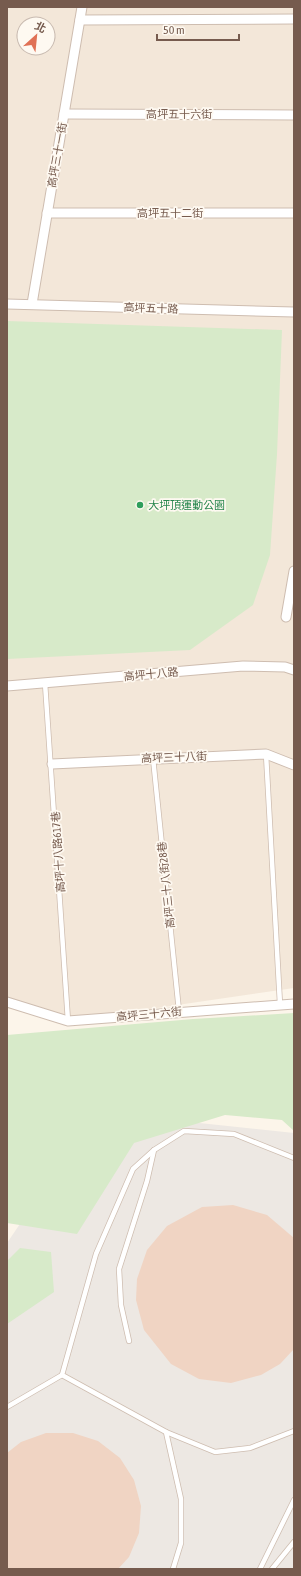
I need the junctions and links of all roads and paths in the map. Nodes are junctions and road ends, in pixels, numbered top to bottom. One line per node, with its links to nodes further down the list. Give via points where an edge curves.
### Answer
1 (82, 7): 3 (street, 高坪三十一街)
2 (294, 19): 3 (street)
3 (80, 20): 4 (street, 高坪三十一街)
4 (64, 114): 5 (street, 高坪五十六街); 6 (street, 高坪三十一街)
5 (294, 115)
6 (47, 213): 7 (street, 高坪五十二街); 9 (street, 高坪三十一街)
7 (294, 213)
8 (7, 304): 9 (street, 高坪五十路)
9 (32, 304): 10 (street, 高坪五十路)
10 (294, 312)
11 (294, 571): 12 (street)
12 (286, 616)
13 (294, 670): 14 (street, 高坪十八路, via 285,667 243,666)
14 (45, 683): 15 (street, 高坪十八路); 18 (lane, 高坪十八路617巷)
15 (7, 686)
16 (266, 754): 17 (street, 高坪三十八街); 19 (street, 高坪三十八街); 21 (lane)
17 (153, 758): 18 (street, 高坪三十八街); 23 (lane, 高坪三十八街28巷)
18 (52, 764): 24 (lane, 高坪十八路617巷)
19 (294, 765)
20 (7, 1002): 24 (street, 高坪三十六街)
21 (280, 1004): 22 (street, 高坪三十六街); 23 (street, 高坪三十六街)
22 (294, 1004)
23 (179, 1011): 24 (street, 高坪三十六街)
24 (68, 1021)
25 (154, 1150): 26 (lane, via 184,1131 234,1134); 27 (lane, via 147,1181 119,1269 121,1305); 28 (lane, via 133,1169 96,1254)
26 (294, 1158)
27 (129, 1341)
28 (62, 1375): 29 (lane); 31 (lane)
29 (7, 1407)
30 (294, 1431): 31 (lane, via 250,1448 215,1452)
31 (166, 1432): 34 (lane, via 181,1499 181,1544)
32 (294, 1500): 35 (lane)
33 (294, 1542): 36 (lane)
34 (173, 1569)
35 (260, 1569)
36 (272, 1569)

